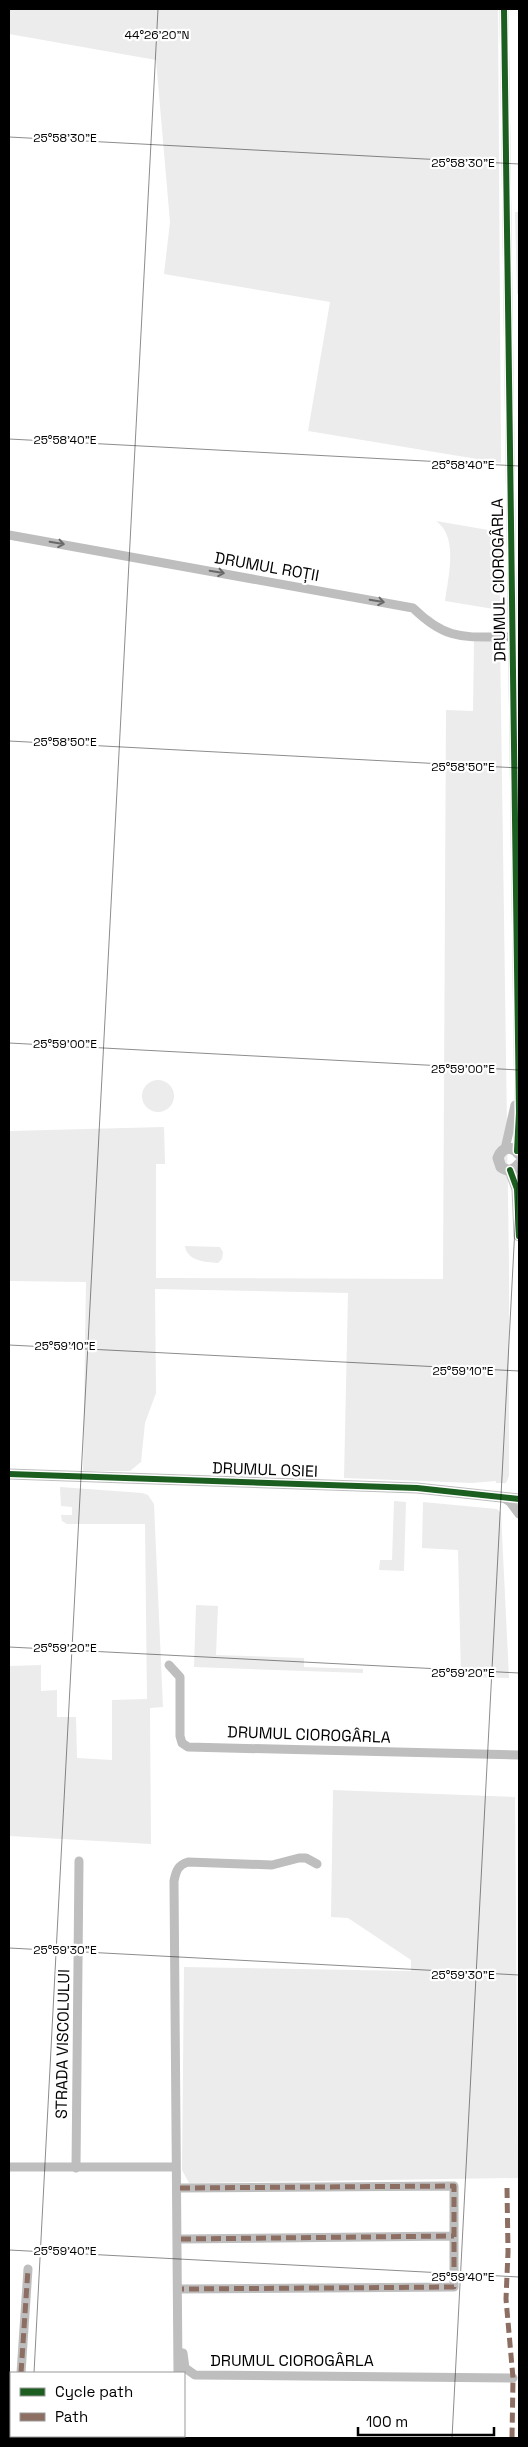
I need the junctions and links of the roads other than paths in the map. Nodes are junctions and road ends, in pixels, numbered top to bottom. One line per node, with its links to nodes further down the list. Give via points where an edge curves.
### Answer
1 (504, 9): 2 (street, DRUMUL CIOROGÂRLA)
2 (515, 443): 4 (street, DRUMUL CIOROGÂRLA)
3 (9, 535): 4 (street, DRUMUL ROȚII, one-way to 4, via 413,608 436,628 461,637)
4 (512, 637): 5 (street, DRUMUL CIOROGÂRLA)
5 (517, 1085): 6 (street, DRUMUL CIOROGÂRLA); 7 (street, DRUMUL CIOROGÂRLA)
6 (505, 1149): 7 (street); 8 (street, via 499,1154 498,1161 501,1167)
7 (518, 1152)
8 (514, 1167): 9 (street)
9 (519, 1236)
10 (9, 1474): 11 (street, DRUMUL OSIEI, via 417,1488)
11 (502, 1497): 12 (street, DRUMUL OSIEI); 13 (street)
12 (519, 1499)
13 (519, 1514)
14 (169, 1665): 15 (street, DRUMUL CIOROGÂRLA, via 180,1678 180,1736 182,1744 188,1747)
15 (519, 1755)
16 (79, 1861): 20 (street, STRADA VISCOLULUI)
17 (317, 1864): 19 (street, via 306,1858 272,1865 188,1862 176,1872)
18 (9, 2167): 20 (street)
19 (175, 2167): 20 (street); 21 (street, DRUMUL CIOROGÂRLA); 27 (street)
20 (76, 2168)
21 (180, 2188): 22 (street, via 454,2186); 23 (street, DRUMUL CIOROGÂRLA)
22 (454, 2236): 23 (street); 25 (street, via 454,2287)
23 (181, 2239): 25 (street, DRUMUL CIOROGÂRLA)
24 (28, 2269): 26 (street)
25 (182, 2289): 28 (street, DRUMUL CIOROGÂRLA, via 183,2363 195,2375)
26 (21, 2372)
27 (178, 2372)
28 (513, 2378)

